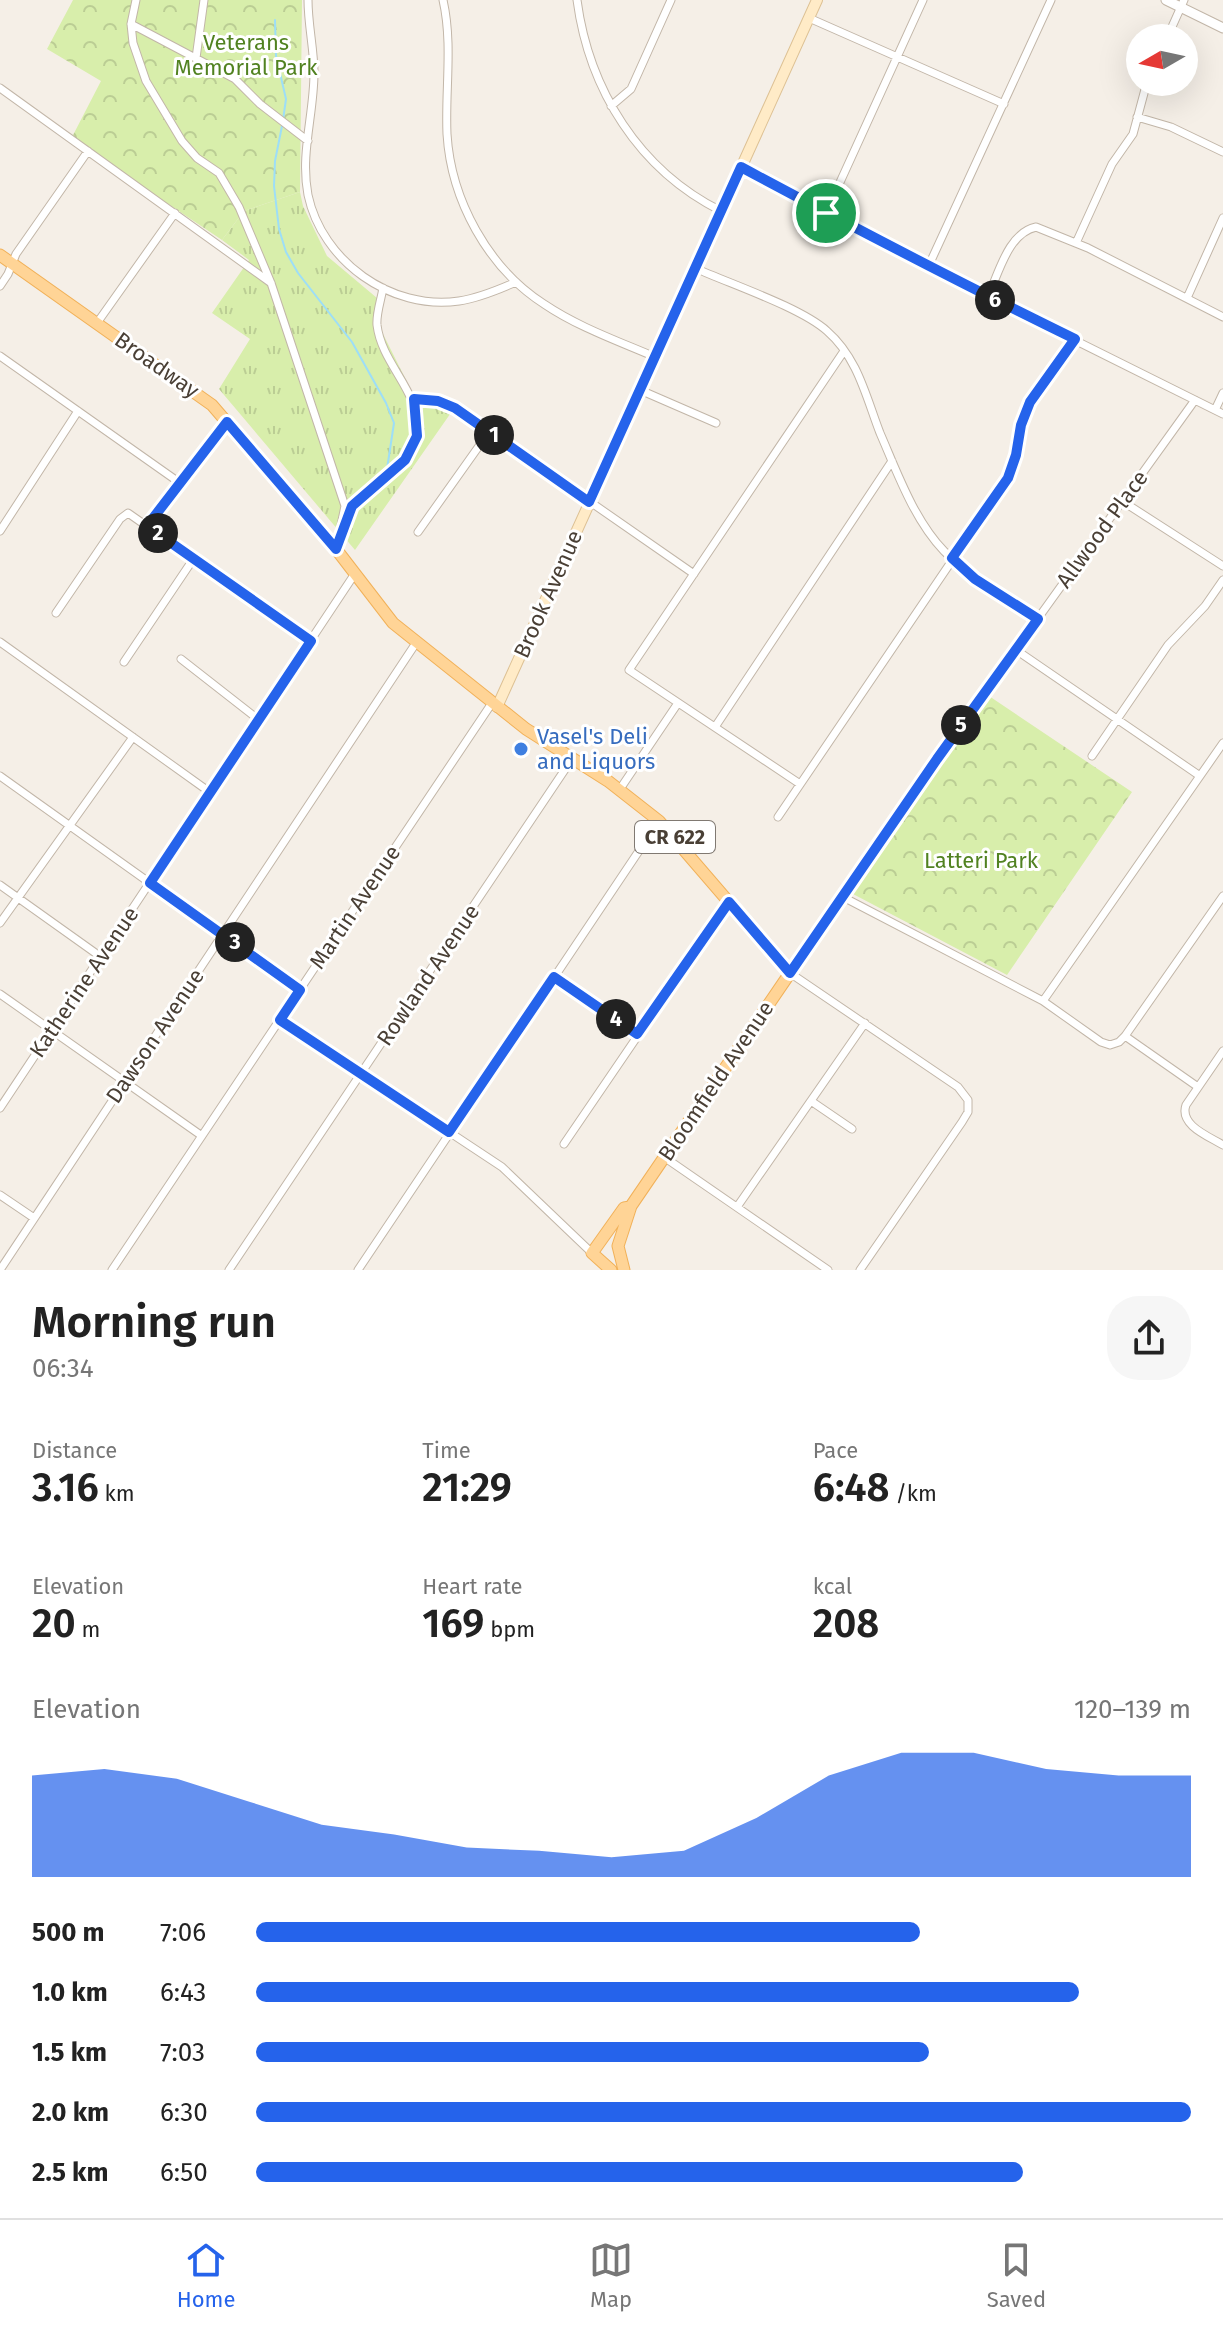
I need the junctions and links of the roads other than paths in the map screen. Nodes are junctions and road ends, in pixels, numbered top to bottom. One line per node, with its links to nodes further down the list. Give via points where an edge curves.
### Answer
1 (136, 0): 13 (street)
2 (204, 0): 17 (street)
3 (308, 0): 23 (street, via 314,75)
4 (443, 0): 36 (street, via 450,163 476,230)
5 (577, 0): 21 (street, via 592,63)
6 (671, 0): 21 (street, via 631,89)
7 (817, 0): 12 (main road, Brook Avenue)
8 (923, 0): 16 (street)
9 (1051, 0): 20 (street)
10 (1166, 0): 11 (street)
11 (1182, 4): 14 (street); 15 (street)
12 (809, 18): 16 (street); 26 (main road, Brook Avenue)
13 (131, 24): 17 (street); 37 (street, via 139,63 157,102 197,158 219,173)
14 (1173, 24)
15 (1223, 28)
16 (897, 57): 20 (street); 29 (street)
17 (196, 58): 23 (street, via 235,79)
18 (0, 88): 24 (street)
19 (1143, 96): 22 (street)
20 (1004, 104): 34 (street)
21 (611, 106): 27 (street, via 663,173)
22 (1137, 117): 25 (street); 31 (street)
23 (308, 141): 39 (street, via 307,186 318,223 335,252)
24 (88, 151): 28 (street); 33 (street)
25 (1223, 152)
26 (741, 167): 27 (main road, Brook Avenue); 29 (street)
27 (721, 211): 35 (main road, Brook Avenue)
28 (175, 213): 37 (street); 43 (street)
29 (826, 213): 34 (street)
30 (1223, 218): 41 (street)
31 (1076, 243): 40 (street, via 1043,228 1021,232); 41 (street)
32 (0, 255): 33 (main road, Broadway / CR 622)
33 (12, 264): 38 (street); 43 (main road, Broadway / CR 622)
34 (929, 265): 40 (street)
35 (695, 268): 45 (street, via 806,317); 47 (main road, Brook Avenue)
36 (516, 282): 39 (street, via 443,303); 47 (street, via 579,324)
37 (271, 283): 64 (street, via 345,506)
38 (0, 286)
39 (383, 288): 50 (street, via 376,322 382,346)
40 (988, 296): 44 (street)
41 (1187, 298): 42 (street)
42 (1223, 317)
43 (97, 323): 54 (main road, Broadway / CR 622, via 202,397)
44 (1075, 339): 51 (street); 66 (street, via 1030,402 1008,478)
45 (844, 351): 57 (street, via 856,367); 68 (street)
46 (0, 356): 52 (street)
47 (655, 357): 48 (main road, Brook Avenue)
48 (640, 390): 55 (street); 60 (main road, Brook Avenue)
49 (1223, 393): 53 (street)
50 (414, 399): 56 (street, via 455,408); 64 (street, via 417,436 405,460 352,506)
51 (1195, 400): 53 (street); 59 (street, Allwood Place)
52 (78, 411): 58 (street); 62 (street)
53 (1219, 412)
54 (227, 422): 58 (street); 64 (main road, Broadway / CR 622)
55 (716, 423)
56 (489, 432): 60 (street); 63 (street)
57 (892, 461): 66 (street, via 927,528); 83 (street)
58 (180, 483): 61 (street)
59 (1122, 501): 67 (street); 72 (street, Allwood Place)
60 (589, 502): 68 (street); 80 (main road, Brook Avenue)
61 (147, 526): 65 (street); 71 (street, via 131,514 122,516)
62 (0, 531)
63 (418, 532)
64 (336, 549): 69 (main road, Broadway / CR 622)
65 (194, 558): 73 (street); 78 (street)
66 (952, 558): 72 (street); 90 (street)
67 (1223, 566)
68 (694, 574): 79 (street, via 629,670)
69 (354, 575): 73 (street, Katherine Avenue); 75 (main road, Broadway / CR 622)
70 (1223, 580): 81 (street, via 1168,645)
71 (56, 613)
72 (1038, 619): 76 (street, Allwood Place)
73 (311, 641): 82 (street, Katherine Avenue)
74 (0, 642): 84 (street)
75 (416, 643): 80 (main road, Broadway / CR 622); 103 (street, Dawson Avenue)
76 (1016, 650): 81 (street); 99 (street, Allwood Place)
77 (181, 659): 82 (street)
78 (124, 662)
79 (678, 703): 83 (street); 91 (street)
80 (494, 705): 87 (main road, Broadway / CR 622); 107 (street, Martin Avenue)
81 (1117, 719): 86 (street); 89 (street)
82 (259, 720): 92 (street, Katherine Avenue)
83 (715, 727): 90 (street)
84 (133, 737): 92 (street); 95 (street)
85 (1222, 746): 89 (street)
86 (1092, 756)
87 (572, 759): 91 (main road, CR 622); 116 (street, Rowland Avenue)
88 (0, 776): 95 (street)
89 (1200, 776): 109 (street)
90 (800, 784): 93 (street)
91 (620, 789): 94 (main road, CR 622)
92 (211, 793): 96 (street, Katherine Avenue)
93 (778, 817)
94 (659, 821): 101 (main road, CR 622); 106 (street)
95 (70, 826): 96 (street); 100 (street)
96 (150, 883): 103 (street); 104 (street, Katherine Avenue)
97 (0, 885): 100 (street)
98 (1223, 896): 114 (street)
99 (843, 897): 105 (street, Allwood Place); 109 (street)
100 (18, 898): 102 (street); 104 (street)
101 (729, 902): 105 (main road, CR 622); 113 (street)
102 (0, 923)
103 (223, 933): 107 (street); 117 (street, Dawson Avenue)
104 (101, 957): 112 (street, Katherine Avenue)
105 (790, 973): 111 (street); 126 (main road, Bloomfield Avenue)
106 (554, 977): 113 (street); 122 (street)
107 (300, 990): 110 (street, Martin Avenue)
108 (0, 994): 112 (street)
109 (1043, 1001): 114 (street, via 1101,1042 1110,1045)
110 (280, 1020): 116 (street); 123 (street, Martin Avenue)
111 (865, 1023): 119 (street); 139 (street, via 964,1092 968,1112)
112 (52, 1031): 117 (street); 120 (street, Katherine Avenue)
113 (637, 1034): 124 (street)
114 (1125, 1036): 118 (street)
115 (1223, 1051): 118 (street)
116 (361, 1074): 122 (street); 134 (street, Rowland Avenue)
117 (124, 1082): 123 (street); 130 (street, Dawson Avenue)
118 (1198, 1087): 125 (street, via 1186,1105 1185,1118)
119 (811, 1101): 121 (street); 129 (street)
120 (1, 1105)
121 (852, 1129)
122 (449, 1132): 131 (street, via 502,1167); 135 (street)
123 (202, 1136): 133 (street, Martin Avenue)
124 (564, 1144)
125 (1223, 1145)
126 (664, 1157): 128 (main road, Bloomfield Avenue); 129 (street)
127 (0, 1195): 130 (street)
128 (631, 1206): 131 (main road, Bloomfield Avenue, via 624,1208); 137 (main road, Bloomfield Avenue, via 618,1246)
129 (737, 1207): 138 (street)
130 (34, 1218): 132 (street, Dawson Avenue)
131 (592, 1253): 136 (main road)
132 (0, 1270)
133 (112, 1270)
134 (229, 1270)
135 (358, 1270)
136 (611, 1270)
137 (624, 1270)
138 (828, 1270)
139 (860, 1270)

